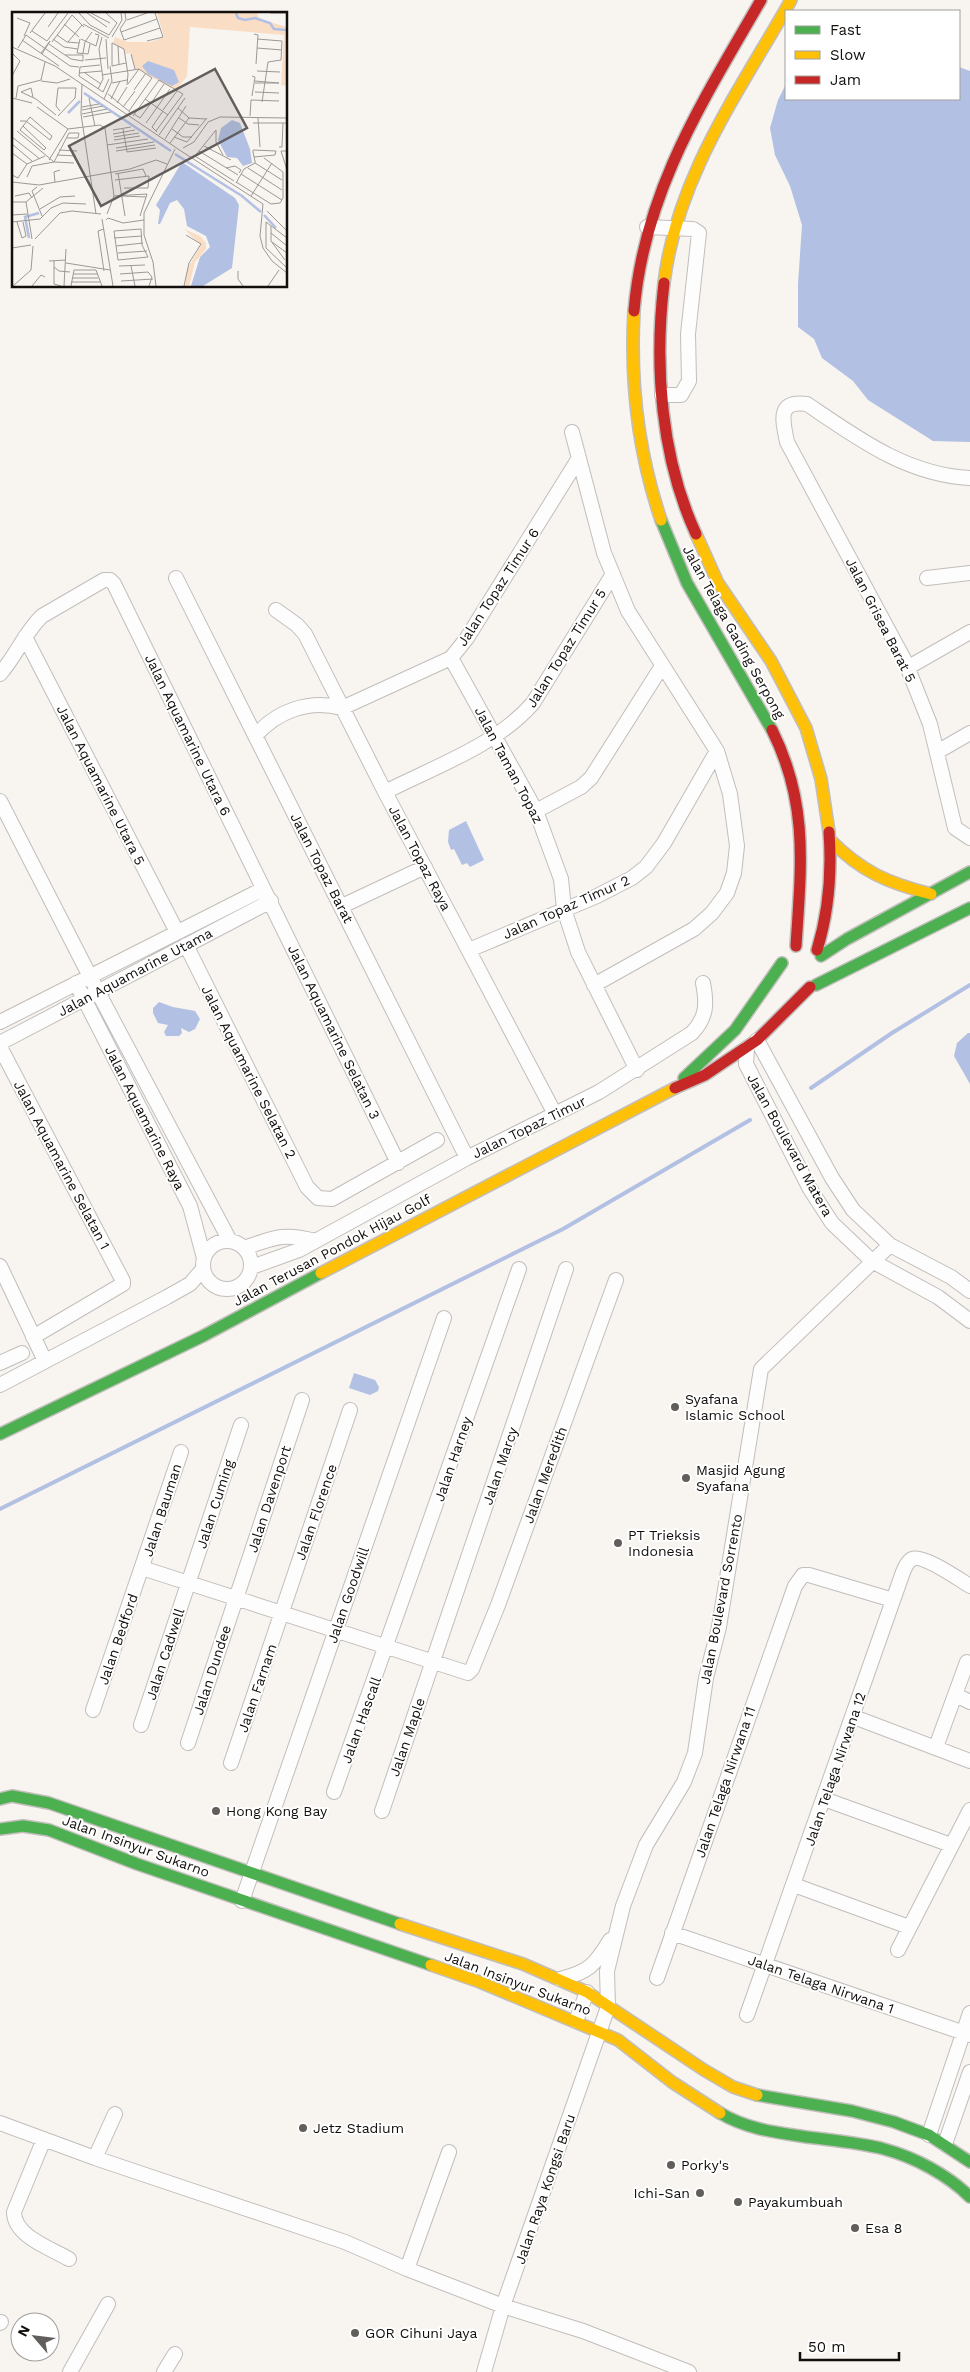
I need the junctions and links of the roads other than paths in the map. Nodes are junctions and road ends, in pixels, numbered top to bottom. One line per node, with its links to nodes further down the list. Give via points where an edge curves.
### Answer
1 (760, 0): 3 (main road, Jalan Telaga Gading Serpong, via 672,162)
2 (785, 12): 4 (main road, Jalan Telaga Gading Serpong, via 700,158)
3 (647, 227): 4 (street); 39 (main road, Jalan Telaga Gading Serpong, via 633,310 634,399 640,444 655,506 672,552 722,645 761,707 788,766 798,808 802,863)
4 (675, 228): 5 (main road, Jalan Telaga Gading Serpong, via 660,319); 5 (street, via 693,229 699,233 690,308 689,381 681,395)
5 (662, 395): 30 (main road, Jalan Telaga Gading Serpong, via 672,456 688,517 712,573 798,708 815,756 828,812)
6 (572, 432): 7 (street)
7 (580, 458): 10 (street, via 604,553); 16 (street, Jalan Topaz Timur 6, via 467,638)
8 (970, 478): 18 (street, Jalan Grisea Barat 5, via 934,473 901,461 873,448 807,404 795,402 783,412 787,442)
9 (970, 573): 12 (street)
10 (613, 574): 17 (street, via 628,611); 23 (street, Jalan Topaz Timur 5, via 533,703 522,716)
11 (176, 578): 22 (street, Jalan Topaz Barat)
12 (927, 578)
13 (276, 610): 20 (street, Jalan Topaz Raya, via 305,634)
14 (970, 632): 18 (street)
15 (26, 638): 19 (street); 34 (street, Jalan Aquamarine Utara 6, via 42,616 104,580 112,582); 38 (street, Jalan Aquamarine Utara 5)
16 (451, 658): 20 (street, Jalan Topaz Timur 6); 23 (street, Jalan Taman Topaz)
17 (662, 666): 24 (street); 28 (street, via 591,778 581,787)
18 (908, 668): 25 (street, Jalan Grisea Barat 5, via 930,724)
19 (0, 674)
20 (342, 708): 22 (street, via 326,703 294,709 266,724); 26 (street, Jalan Topaz Raya)
21 (970, 733): 25 (street)
22 (255, 736): 35 (street, Jalan Topaz Barat)
23 (494, 737): 26 (street, Jalan Topaz Timur 5); 28 (street, Jalan Taman Topaz)
24 (717, 752): 37 (street, Jalan Topaz Timur 2, via 664,843 646,867 615,887); 51 (street, via 730,794 737,846 734,873 727,893 694,929)
25 (937, 752): 29 (street, Jalan Grisea Barat 5, via 955,828)
26 (385, 792): 31 (street, Jalan Topaz Raya)
27 (0, 801): 48 (street, Jalan Aquamarine Raya)
28 (536, 811): 37 (street, Jalan Taman Topaz, via 561,878)
29 (970, 838)
30 (830, 840): 33 (main road, via 867,873); 40 (main road, Jalan Telaga Gading Serpong, via 832,868)
31 (425, 867): 35 (street); 44 (street, Jalan Topaz Raya)
32 (970, 872): 33 (main road)
33 (931, 894): 41 (main road)
34 (267, 895): 38 (street, Jalan Aquamarine Utama); 42 (street, Jalan Aquamarine Utama); 65 (street, Jalan Aquamarine Selatan 3)
35 (342, 906): 64 (street, Jalan Topaz Barat)
36 (970, 908): 47 (main road)
37 (564, 909): 44 (street, Jalan Topaz Timur 2); 51 (street, Jalan Taman Topaz, via 578,952)
38 (177, 932): 48 (street, Jalan Aquamarine Utama)
39 (796, 932): 40 (main road, via 808,937); 43 (main road, Jalan Telaga Gading Serpong)
40 (823, 932): 45 (main road, Jalan Telaga Gading Serpong)
41 (847, 939): 45 (main road); 47 (main road)
42 (186, 945): 53 (street, Jalan Aquamarine Utama); 65 (street, Jalan Aquamarine Selatan 2, via 307,1187 315,1196 332,1198)
43 (796, 946): 45 (main road, via 807,945); 46 (main road, via 786,953)
44 (469, 950): 62 (street, Jalan Topaz Raya)
45 (819, 953): 52 (main road, via 824,974)
46 (782, 963): 52 (main road, via 783,974 790,982 799,988); 55 (main road, Jalan Terusan Pondok Hijau Golf)
47 (855, 965): 52 (main road)
48 (90, 976): 49 (street, Jalan Aquamarine Utama); 53 (street, Jalan Aquamarine Raya)
49 (76, 983): 54 (street, Jalan Aquamarine Raya); 56 (street, Jalan Aquamarine Utama)
50 (703, 983): 60 (street, Jalan Topaz Timur, via 706,1010 698,1026)
51 (594, 985): 60 (street, Jalan Taman Topaz)
52 (813, 986): 58 (main road, Jalan Terusan Pondok Hijau Golf)
53 (98, 992): 54 (street, Jalan Aquamarine Utama); 66 (street, Jalan Aquamarine Raya)
54 (84, 999): 57 (street, Jalan Aquamarine Utama); 71 (street, Jalan Aquamarine Raya, via 190,1206)
55 (750, 1011): 58 (main road); 61 (main road, Jalan Terusan Pondok Hijau Golf, via 724,1042)
56 (0, 1021)
57 (0, 1043)
58 (752, 1044): 61 (main road, Jalan Terusan Pondok Hijau Golf, via 705,1075); 68 (street, Jalan Boulevard Matera, via 832,1178 854,1210); 70 (street, Jalan Boulevard Matera, via 746,1064 810,1189 832,1223)
59 (0, 1047): 82 (street, Jalan Aquamarine Selatan 1, via 123,1280 123,1284)
60 (637, 1070): 62 (street, Jalan Topaz Timur)
61 (676, 1087): 90 (main road, Jalan Terusan Pondok Hijau Golf, via 203,1336)
62 (555, 1114): 64 (street, Jalan Topaz Timur)
63 (437, 1140): 65 (street)
64 (467, 1158): 67 (street, Jalan Topaz Timur)
65 (398, 1163)
66 (230, 1240): 69 (street); 71 (street, via 214,1244)
67 (315, 1241): 69 (street, via 296,1235); 73 (street, Jalan Topaz Timur)
68 (890, 1245): 70 (street, Jalan Boulevard Sorrento); 79 (street, Jalan Boulevard Matera)
69 (244, 1248): 73 (street)
70 (872, 1262): 81 (street, Jalan Boulevard Matera, via 938,1297); 122 (street, Jalan Boulevard Sorrento, via 761,1369 695,1753 684,1782 646,1845)
71 (204, 1263): 77 (street); 78 (street)
72 (0, 1266): 82 (street)
73 (252, 1267): 77 (street, via 247,1279 233,1288 217,1287)
74 (519, 1269): 99 (street, Jalan Harney)
75 (566, 1269): 101 (street, Jalan Marcy)
76 (616, 1280): 101 (street, Jalan Meredith, via 472,1669 468,1673)
77 (210, 1282): 78 (street)
78 (190, 1284): 84 (street)
79 (970, 1291)
80 (444, 1318): 98 (street, Jalan Goodwill)
81 (970, 1321)
82 (34, 1338): 84 (street)
83 (22, 1353): 85 (street)
84 (45, 1361): 86 (street)
85 (0, 1363)
86 (0, 1385)
87 (302, 1400): 95 (street, Jalan Davenport)
88 (350, 1410): 97 (street, Jalan Florence)
89 (241, 1425): 93 (street, Jalan Cuming)
90 (0, 1434)
91 (181, 1452): 92 (street, Jalan Bauman)
92 (142, 1568): 93 (street); 104 (street, Jalan Bedford)
93 (189, 1583): 95 (street); 106 (street, Jalan Cadwell)
94 (970, 1586): 96 (street, Jalan Telaga Nirwana 12, via 917,1558 909,1561)
95 (236, 1598): 97 (street); 107 (street, Jalan Dundee)
96 (893, 1600): 105 (street, Jalan Telaga Nirwana 12); 123 (street, Jalan Telaga Nirwana 11, via 809,1575 803,1576 795,1586)
97 (282, 1613): 98 (street); 110 (street, Jalan Farnam)
98 (335, 1631): 99 (street); 118 (street, Jalan Goodwill)
99 (387, 1648): 101 (street); 111 (street, Jalan Hascall)
100 (967, 1662): 102 (street)
101 (433, 1663): 115 (street, Jalan Maple)
102 (956, 1694): 103 (street); 108 (street)
103 (970, 1702)
104 (93, 1710)
105 (854, 1717): 108 (street); 113 (street, Jalan Telaga Nirwana 12)
106 (141, 1725)
107 (188, 1743)
108 (936, 1747): 109 (street)
109 (970, 1761)
110 (232, 1763)
111 (334, 1792)
112 (0, 1799): 118 (main road, Jalan Insinyur Sukarno, via 12,1796 30,1798)
113 (824, 1799): 117 (street); 119 (street, Jalan Telaga Nirwana 12)
114 (970, 1810): 117 (street)
115 (382, 1811)
116 (0, 1830): 120 (main road, Jalan Insinyur Sukarno, via 12,1826 49,1830)
117 (951, 1844): 121 (street)
118 (252, 1873): 120 (street, Jalan Goodwill); 124 (main road, Jalan Insinyur Sukarno)
119 (794, 1885): 121 (street); 126 (street, Jalan Telaga Nirwana 12)
120 (242, 1900): 124 (main road, Jalan Insinyur Sukarno)
121 (909, 1927): 125 (street)
122 (616, 1931): 128 (street, Jalan Boulevard Sorrento, via 592,1967); 130 (street, Jalan Boulevard Sorrento, via 607,1971)
123 (672, 1933): 126 (street, Jalan Telaga Nirwana 1); 127 (street, Jalan Telaga Nirwana 11)
124 (400, 1939): 128 (main road, Jalan Insinyur Sukarno, via 523,1964); 133 (main road, Jalan Insinyur Sukarno, via 480,1982)
125 (898, 1950)
126 (764, 1965): 132 (street, Jalan Telaga Nirwana 12); 135 (street, Jalan Telaga Nirwana 1)
127 (657, 1978)
128 (560, 1979): 129 (main road, Jalan Insinyur Sukarno)
129 (587, 1992): 130 (main road, Jalan Insinyur Sukarno); 133 (street)
130 (608, 2007): 134 (street, Jalan Raya Kongsi Baru); 139 (main road, Jalan Insinyur Sukarno, via 733,2087 760,2096 852,2111 894,2122)
131 (970, 2013): 135 (street)
132 (747, 2015)
133 (576, 2021): 134 (main road, Jalan Insinyur Sukarno)
134 (599, 2031): 145 (main road, Jalan Insinyur Sukarno, via 618,2040 672,2082 730,2119 759,2130 884,2148 923,2165 959,2186); 149 (street, Jalan Raya Kongsi Baru)
135 (967, 2034): 139 (street, via 951,2068)
136 (970, 2072): 141 (street)
137 (115, 2114): 143 (street)
138 (0, 2123): 140 (street)
139 (929, 2136): 141 (main road, Jalan Insinyur Sukarno)
140 (44, 2139): 143 (street); 146 (street, via 14,2212 14,2220 23,2232)
141 (945, 2144): 144 (main road, Jalan Insinyur Sukarno)
142 (449, 2152): 147 (street)
143 (95, 2158): 147 (street, via 345,2242)
144 (970, 2162)
145 (970, 2197)
146 (68, 2259)
147 (408, 2269): 149 (street)
148 (108, 2304): 151 (street)
149 (503, 2306): 153 (street, Jalan Raya Kongsi Baru); 154 (street, via 583,2331)
150 (175, 2354): 152 (street)
151 (70, 2372)
152 (164, 2372)
153 (484, 2372)
154 (689, 2372)

